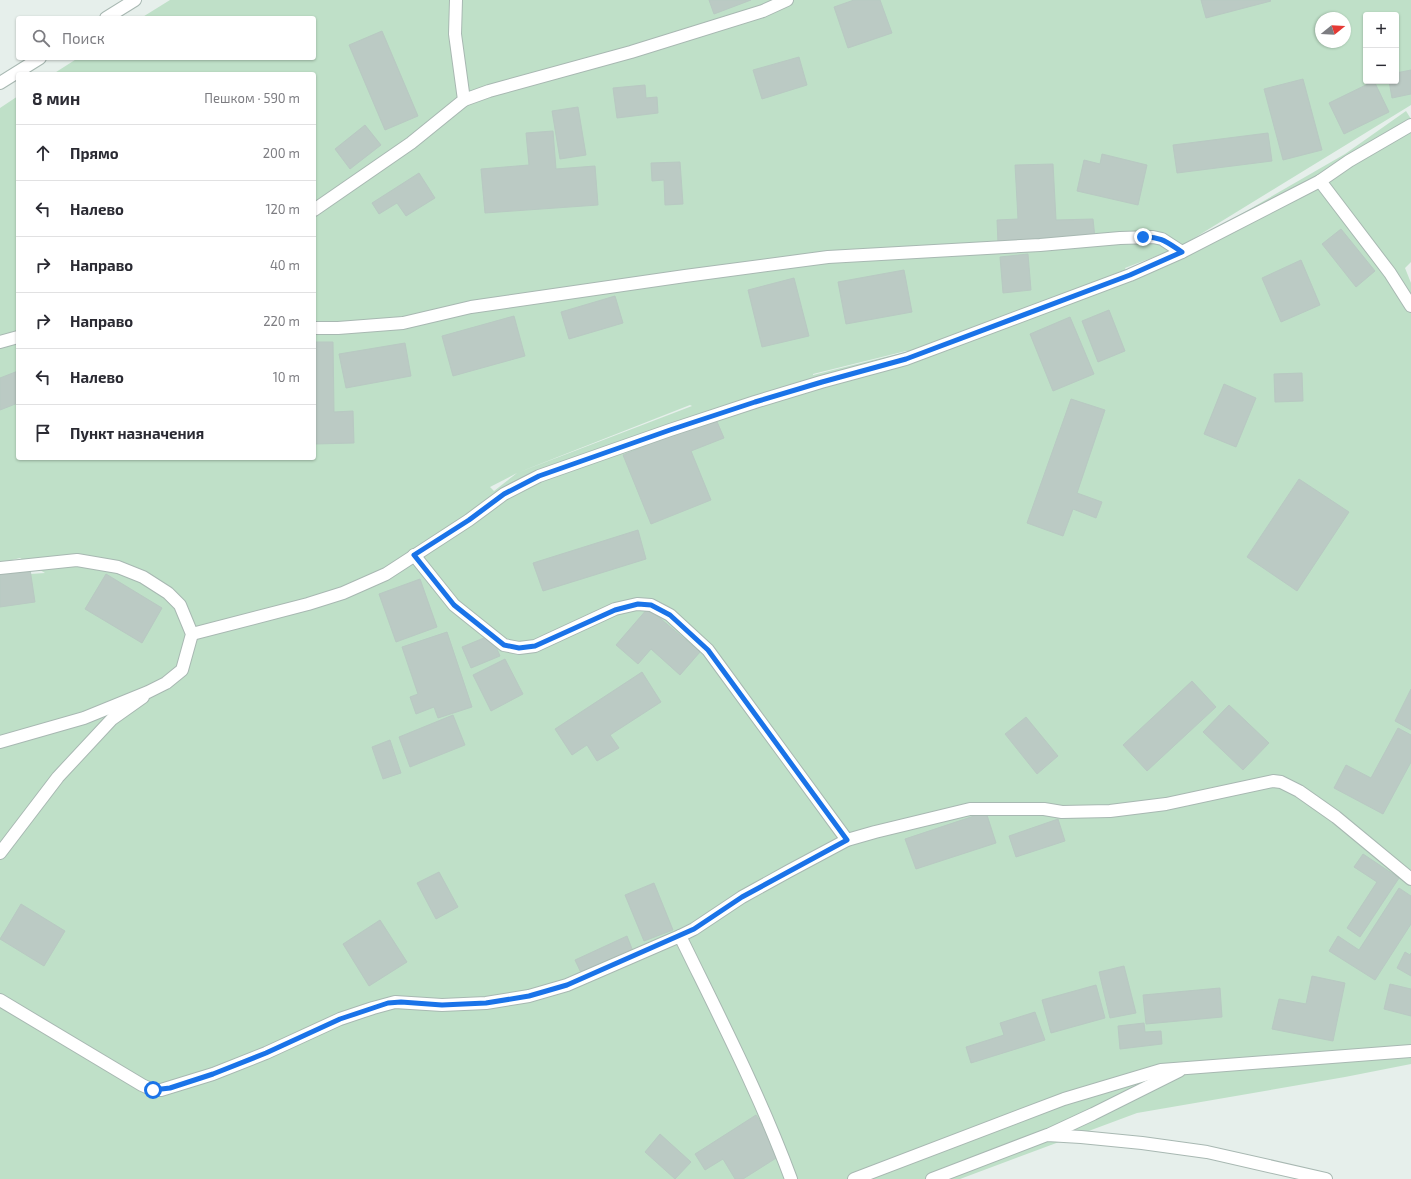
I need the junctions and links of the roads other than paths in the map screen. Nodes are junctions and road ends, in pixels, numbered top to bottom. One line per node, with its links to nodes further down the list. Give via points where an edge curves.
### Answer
1 (135, 0): 4 (street)
2 (456, 0): 9 (street, via 454,34)
3 (787, 0): 9 (street, via 763,11 631,52)
4 (109, 16)
5 (37, 60): 6 (street)
6 (18, 72)
7 (16, 73): 8 (street)
8 (0, 83)
9 (464, 100): 12 (street, via 412,143)
10 (1411, 125): 11 (street, via 1349,161)
11 (1320, 182): 13 (street); 14 (street, via 1390,272)
12 (316, 209)
13 (1182, 252): 15 (street, via 1162,239 1153,237 828,257 471,307 403,323); 18 (street, via 1130,275 906,359 755,402 539,476 504,494)
14 (1411, 306)
15 (316, 328)
16 (16, 338): 17 (street)
17 (0, 342)
18 (414, 555): 20 (street, via 386,574 343,593); 23 (street, via 454,605 504,645 519,648 535,646 615,610 638,604 651,605 670,615 708,650)
19 (0, 568): 20 (street, via 77,560 118,567 143,577 168,592 180,604)
20 (192, 634): 21 (street, via 182,670 166,683)
21 (148, 692): 22 (street, via 84,718); 24 (street, via 112,719 68,766)
22 (0, 742)
23 (847, 840): 25 (street, via 970,809 1110,811 1166,804 1276,781 1299,791 1336,817); 26 (street, via 742,897)
24 (0, 853)
25 (1411, 879)
26 (680, 936): 27 (street, via 567,985 529,996 486,1003 442,1005 395,1002 373,1008 340,1019 213,1074 161,1090 153,1090 142,1085); 31 (street, via 747,1075)
27 (0, 1000)
28 (1411, 1051): 29 (street)
29 (1185, 1068): 30 (street); 32 (street, via 1154,1072 1064,1099)
30 (1047, 1135): 33 (street); 34 (street, via 1142,1143 1207,1152)
31 (791, 1179)
32 (854, 1179)
33 (932, 1179)
34 (1326, 1179)

